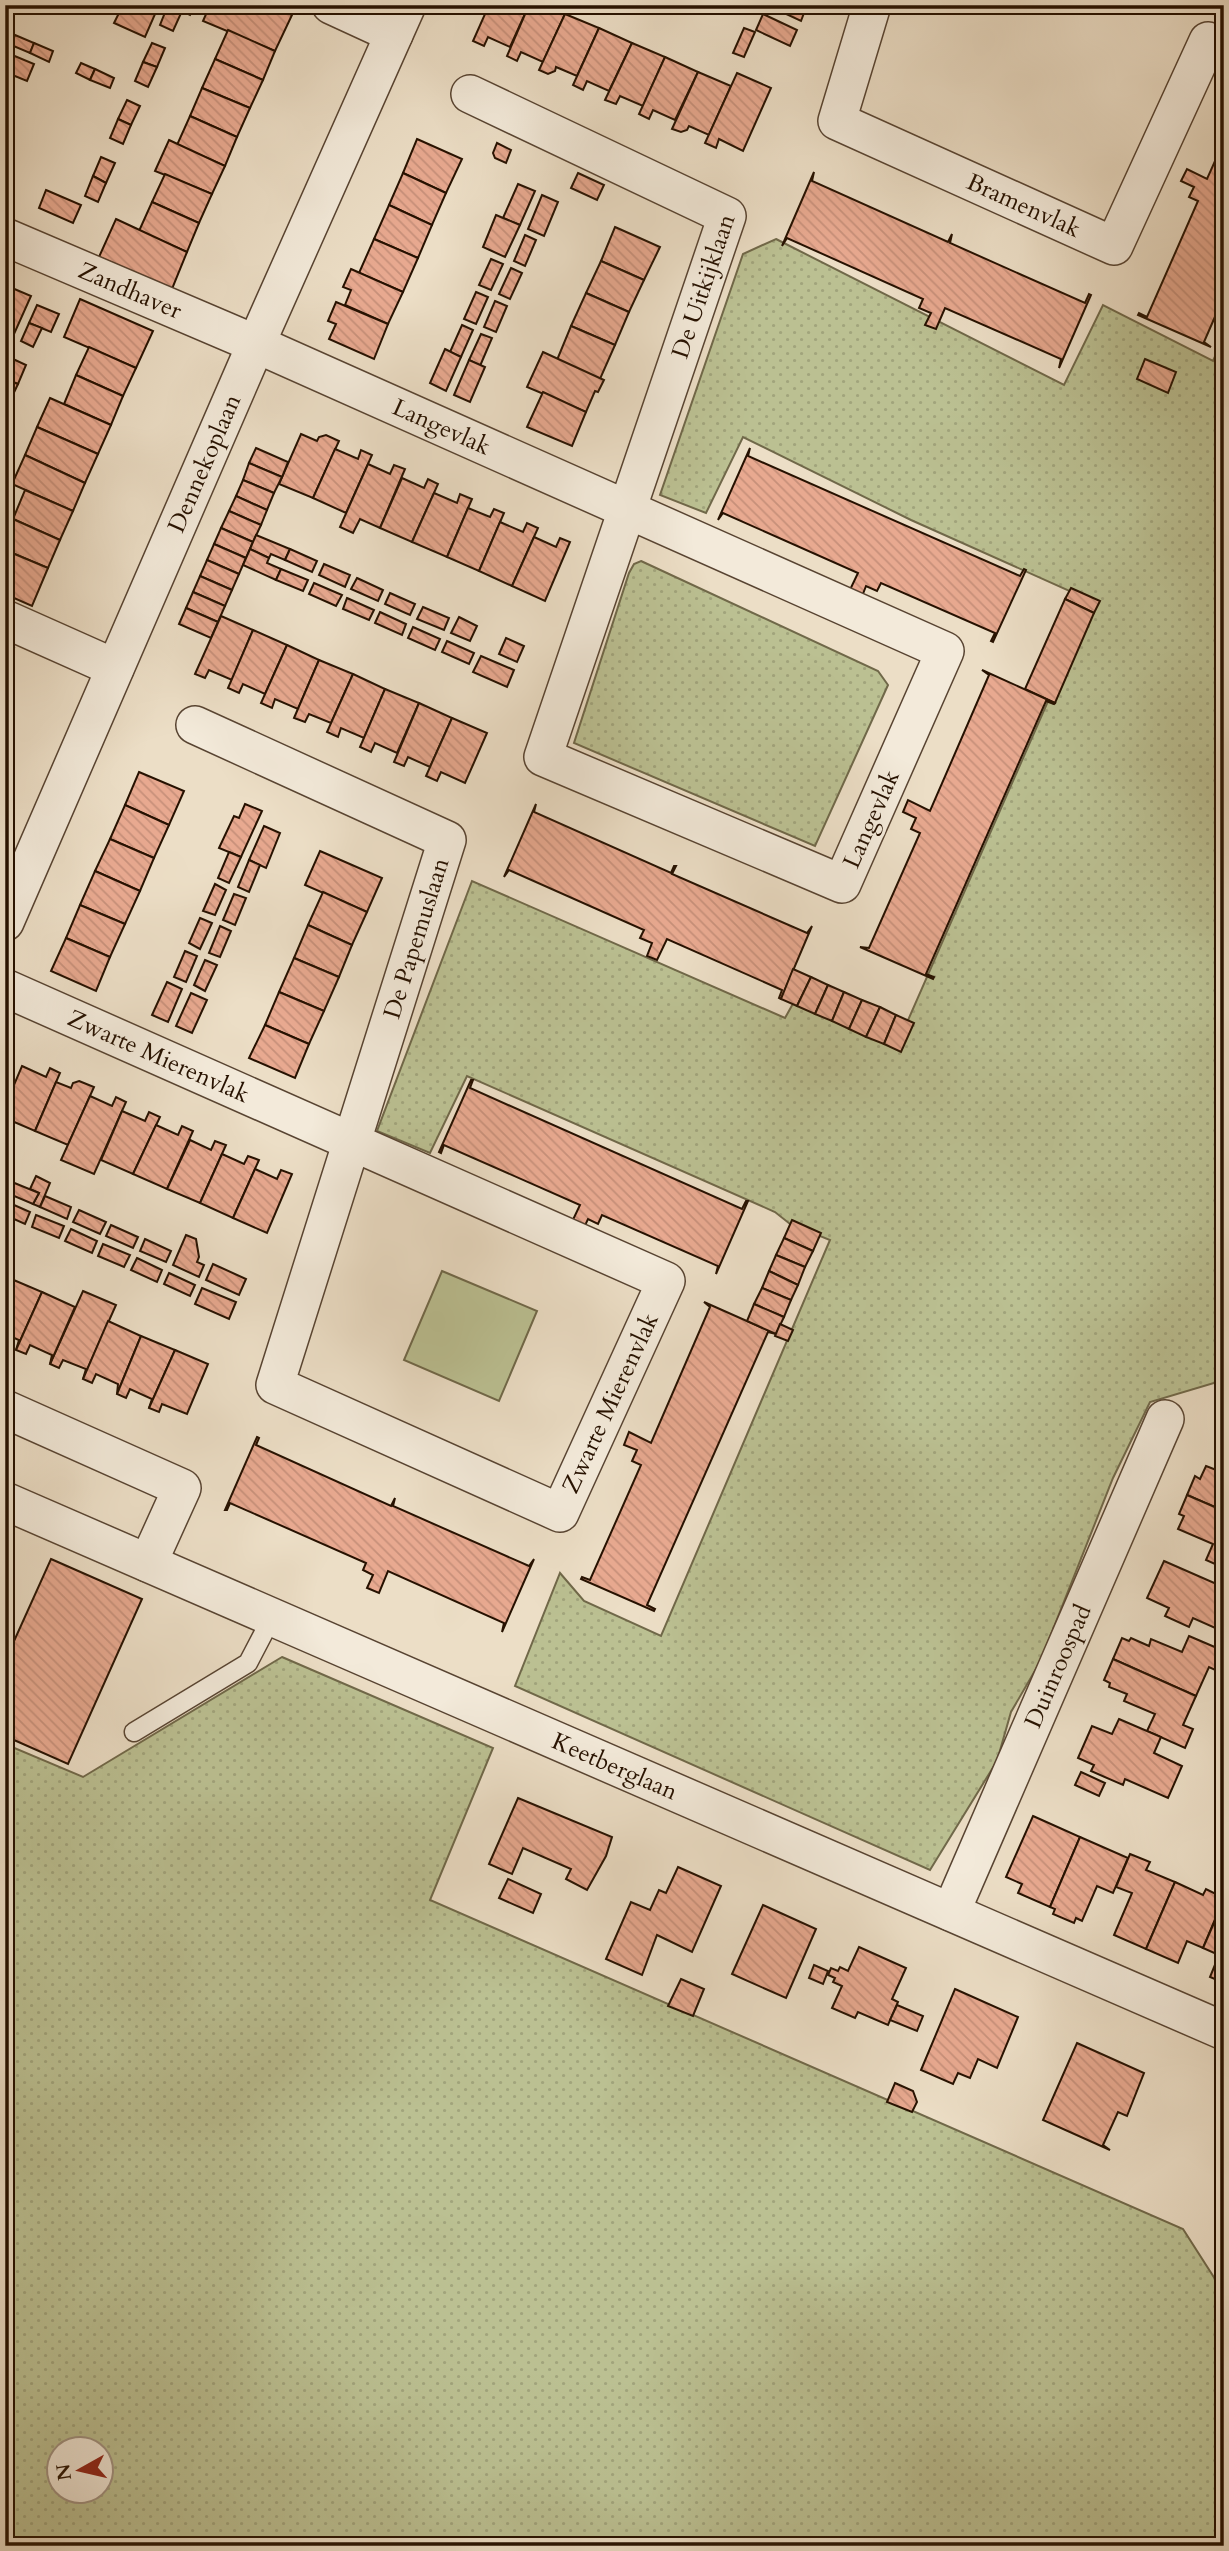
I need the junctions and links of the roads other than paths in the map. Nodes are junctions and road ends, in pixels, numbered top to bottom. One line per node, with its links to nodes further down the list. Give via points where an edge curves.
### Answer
1 (331, 5): 3 (street)
2 (872, 5): 4 (street, Bramenvlak, via 837,121 1114,246)
3 (400, 20): 7 (street, Dennekoplaan)
4 (1208, 41)
5 (470, 94): 8 (street, De Uitkijklaan, via 727,216)
6 (5, 237): 7 (street, Zandhaver)
7 (256, 344): 8 (street, Langevlak); 10 (street, Dennekoplaan)
8 (628, 509): 8 (street, Langevlak, via 945,651 842,884 543,757)
9 (5, 619): 10 (street)
10 (115, 668): 12 (street, Dennekoplaan)
11 (195, 725): 14 (street, De Papemuslaan, via 447,840)
12 (5, 922)
13 (5, 988): 14 (street, Zwarte Mierenvlak)
14 (351, 1141): 14 (street, Zwarte Mierenvlak, via 275,1384 560,1513 666,1281)
15 (5, 1409): 18 (street, via 182,1488)
16 (1165, 1419): 21 (street, Duinroospad)
17 (5, 1501): 18 (street, Keetberglaan)
18 (148, 1563): 19 (street, Keetberglaan)
19 (272, 1616): 20 (lane, via 248,1663); 21 (street, Keetberglaan)
20 (134, 1732)
21 (951, 1912): 22 (street, Keetberglaan)
22 (1224, 2031)

